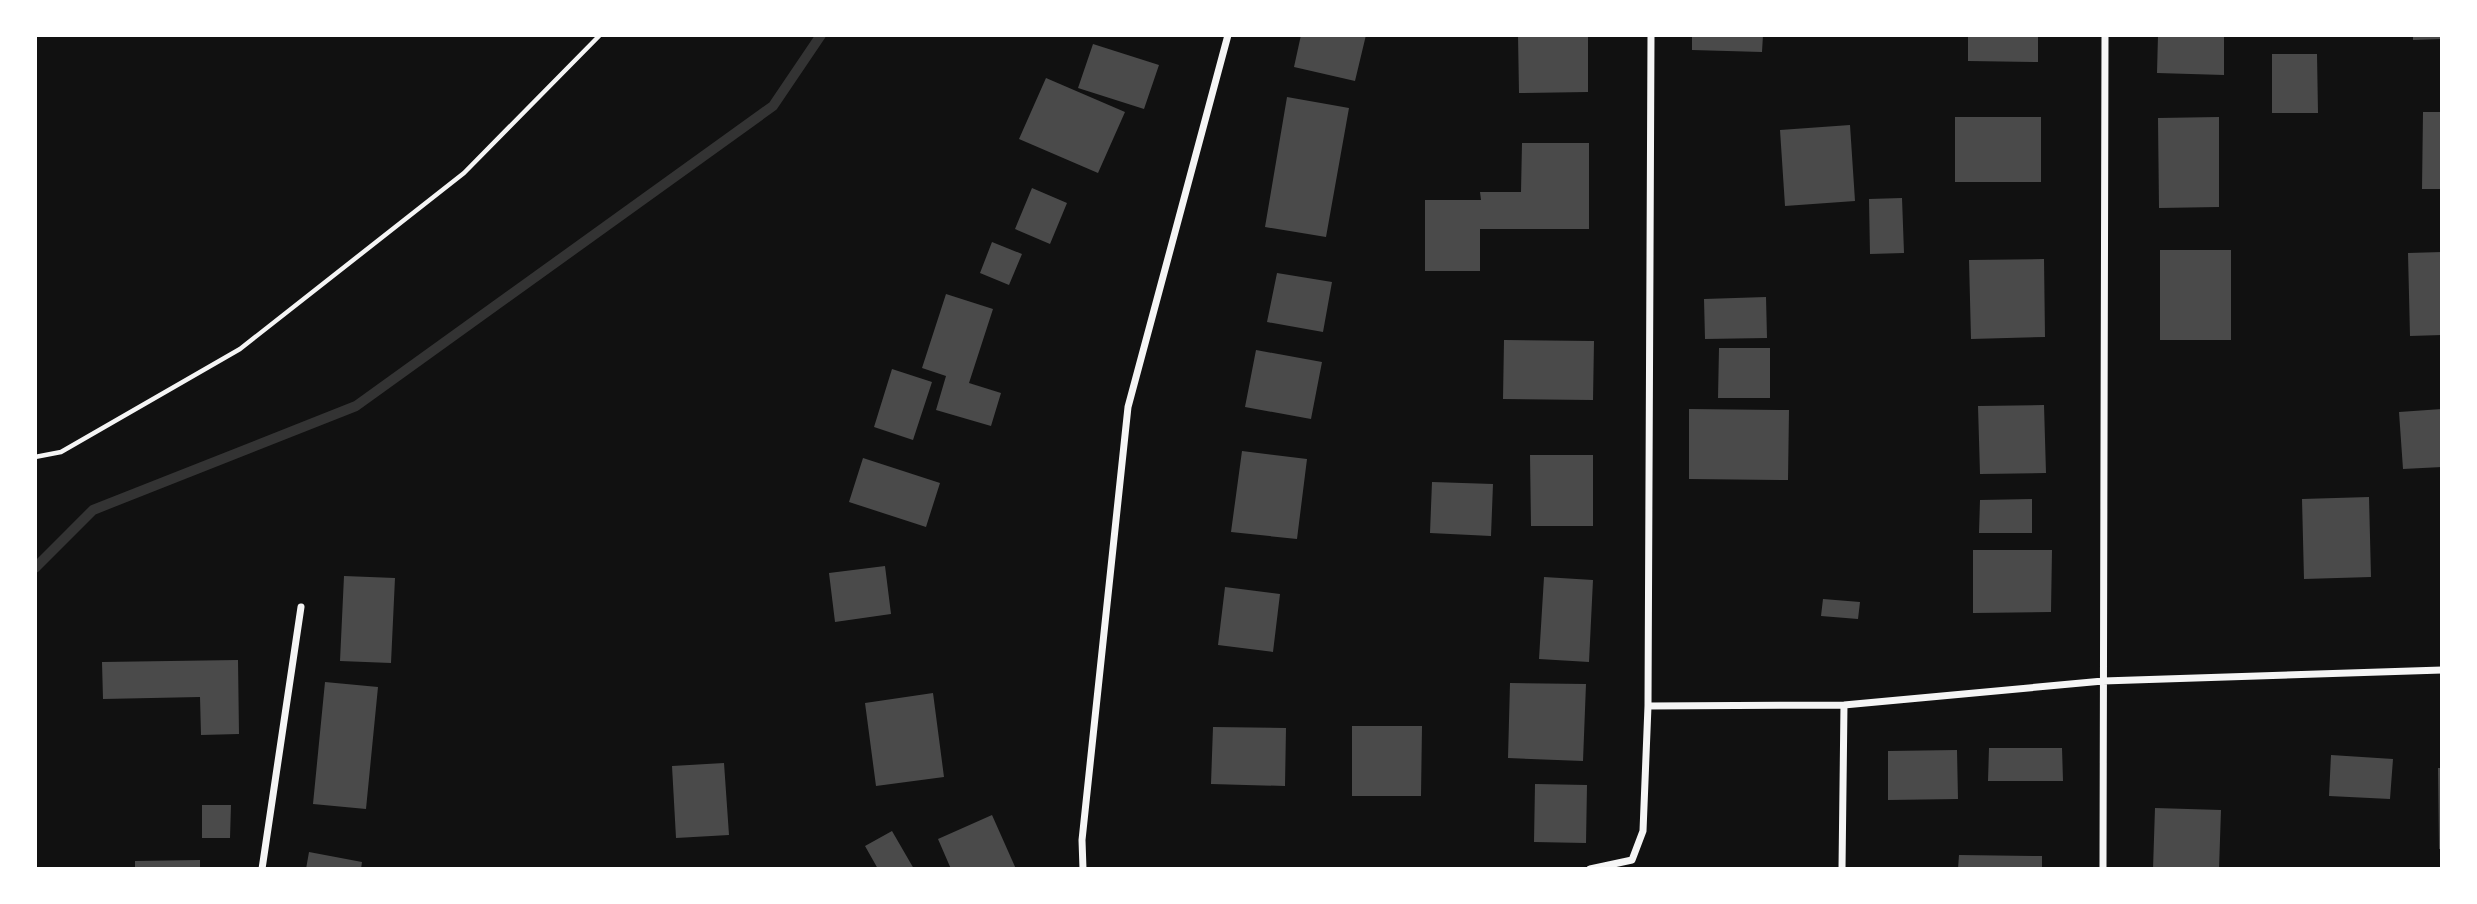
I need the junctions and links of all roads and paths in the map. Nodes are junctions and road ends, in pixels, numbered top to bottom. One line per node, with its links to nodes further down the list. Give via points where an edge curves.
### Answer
1 (600, 35): 5 (path, via 464,173 240,349 61,452)
2 (1228, 35): 12 (street, via 1128,407 1082,840)
3 (1651, 35): 10 (street)
4 (2105, 35): 8 (street)
5 (35, 457)
6 (301, 607): 11 (street)
7 (2442, 670): 8 (street)
8 (2103, 681): 9 (street); 15 (street)
9 (1844, 705): 10 (street); 14 (street)
10 (1648, 706): 13 (street, via 1643,831 1632,860)
11 (262, 869)
12 (1083, 869)
13 (1590, 869)
14 (1842, 869)
15 (2103, 869)

